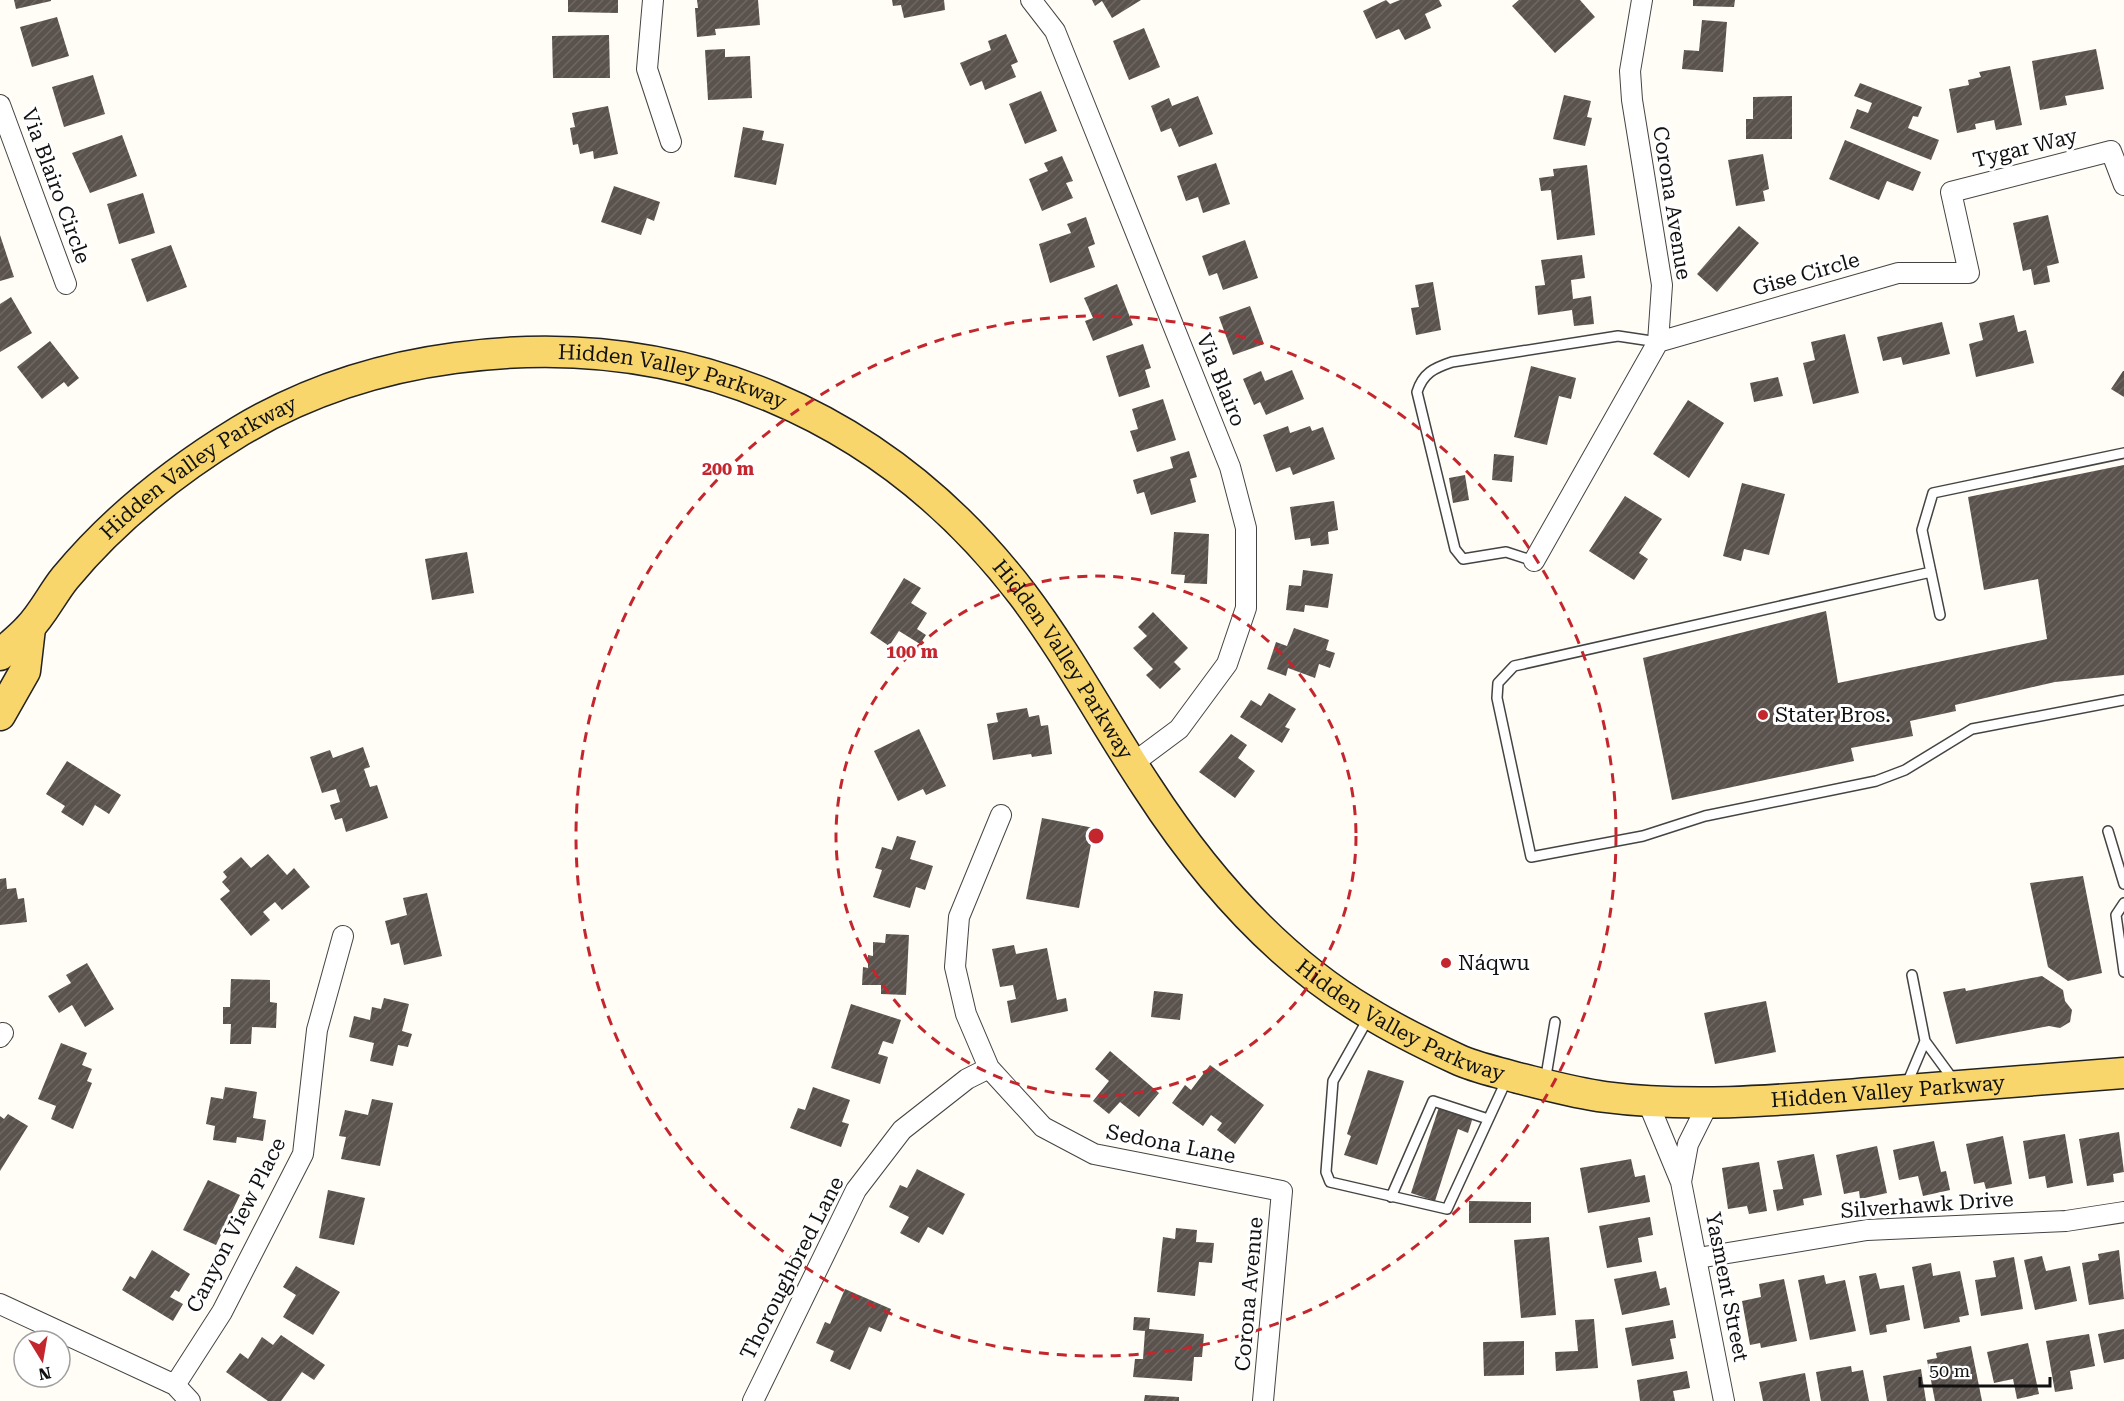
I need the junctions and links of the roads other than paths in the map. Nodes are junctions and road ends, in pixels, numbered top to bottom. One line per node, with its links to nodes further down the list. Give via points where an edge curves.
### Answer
1 (653, 0): 5 (street, via 646,69)
2 (1031, 0): 18 (street, Via Blairo, via 1055,31 1230,466 1246,528 1246,608 1227,664 1179,729)
3 (1642, 0): 9 (street, Corona Avenue, via 1630,71 1662,285)
4 (0, 105): 8 (street, Via Blairo Circle)
5 (671, 142)
6 (2124, 185): 7 (street, Tygar Way, via 2111,151 1951,192)
7 (1969, 273): 9 (street, Gise Circle, via 1898,273)
8 (66, 284)
9 (1658, 342): 11 (street, Corona Avenue); 11 (lane, via 1618,336 1452,362 1432,369 1421,379 1417,392 1455,549 1463,559 1506,552)
10 (2124, 453): 12 (lane, via 1933,493 1922,530)
11 (1534, 561)
12 (1931, 572): 13 (lane); 16 (lane, via 1514,666 1498,683 1497,698 1531,857 1643,836 1705,816 1876,781 1905,770 1972,729)
13 (1940, 615)
14 (30, 628): 15 (main road, Hidden Valley Parkway); 17 (main road, Hidden Valley Parkway, via 25,671); 18 (main road, Hidden Valley Parkway, via 72,571 115,526 170,480 241,431 307,397 429,361 499,352 568,350 639,358 707,373 809,414 873,450 929,494 980,544 1023,596)
15 (0, 655)
16 (2124, 700)
17 (0, 715)
18 (1132, 764): 26 (main road, Hidden Valley Parkway, via 1222,890 1261,931)
19 (1001, 815): 29 (street, Sedona Lane, via 959,918 956,967 966,1014)
20 (2108, 831): 21 (lane)
21 (2124, 884)
22 (2124, 903): 24 (lane, via 2116,915)
23 (343, 936): 44 (street, Canyon View Place, via 317,1030 303,1154 222,1312)
24 (2124, 972)
25 (1912, 975): 28 (lane)
26 (1370, 1015): 31 (main road, Hidden Valley Parkway, via 1465,1063); 40 (lane, via 1333,1081 1326,1172 1330,1182)
27 (1555, 1022): 32 (lane)
28 (1925, 1041): 33 (lane); 34 (lane)
29 (989, 1068): 39 (street, Sedona Lane, via 1043,1128 1094,1154); 46 (street, Thoroughbred Lane, via 967,1079 902,1130 856,1190)
30 (2124, 1073): 33 (main road, Hidden Valley Parkway)
31 (1508, 1075): 32 (main road, Hidden Valley Parkway); 37 (lane)
32 (1545, 1085): 35 (main road, Hidden Valley Parkway, via 1606,1098)
33 (1958, 1086): 34 (main road, Hidden Valley Parkway)
34 (1904, 1090): 36 (main road, Hidden Valley Parkway)
35 (1647, 1100): 36 (main road, Hidden Valley Parkway); 38 (street, Yasment Street)
36 (1709, 1101): 38 (street, Yasment Street, via 1688,1144)
37 (1488, 1119): 40 (lane, via 1447,1209); 40 (lane, via 1433,1101)
38 (1681, 1182): 42 (street, Yasment Street)
39 (1282, 1191): 47 (street, Corona Avenue)
40 (1391, 1197)
41 (2124, 1212): 42 (street, Silverhawk Drive, via 2066,1221 1867,1230)
42 (1698, 1257): 48 (street, Yasment Street)
43 (0, 1304): 44 (street)
44 (175, 1385): 45 (street)
45 (190, 1401)
46 (753, 1401)
47 (1263, 1401)
48 (1724, 1401)

